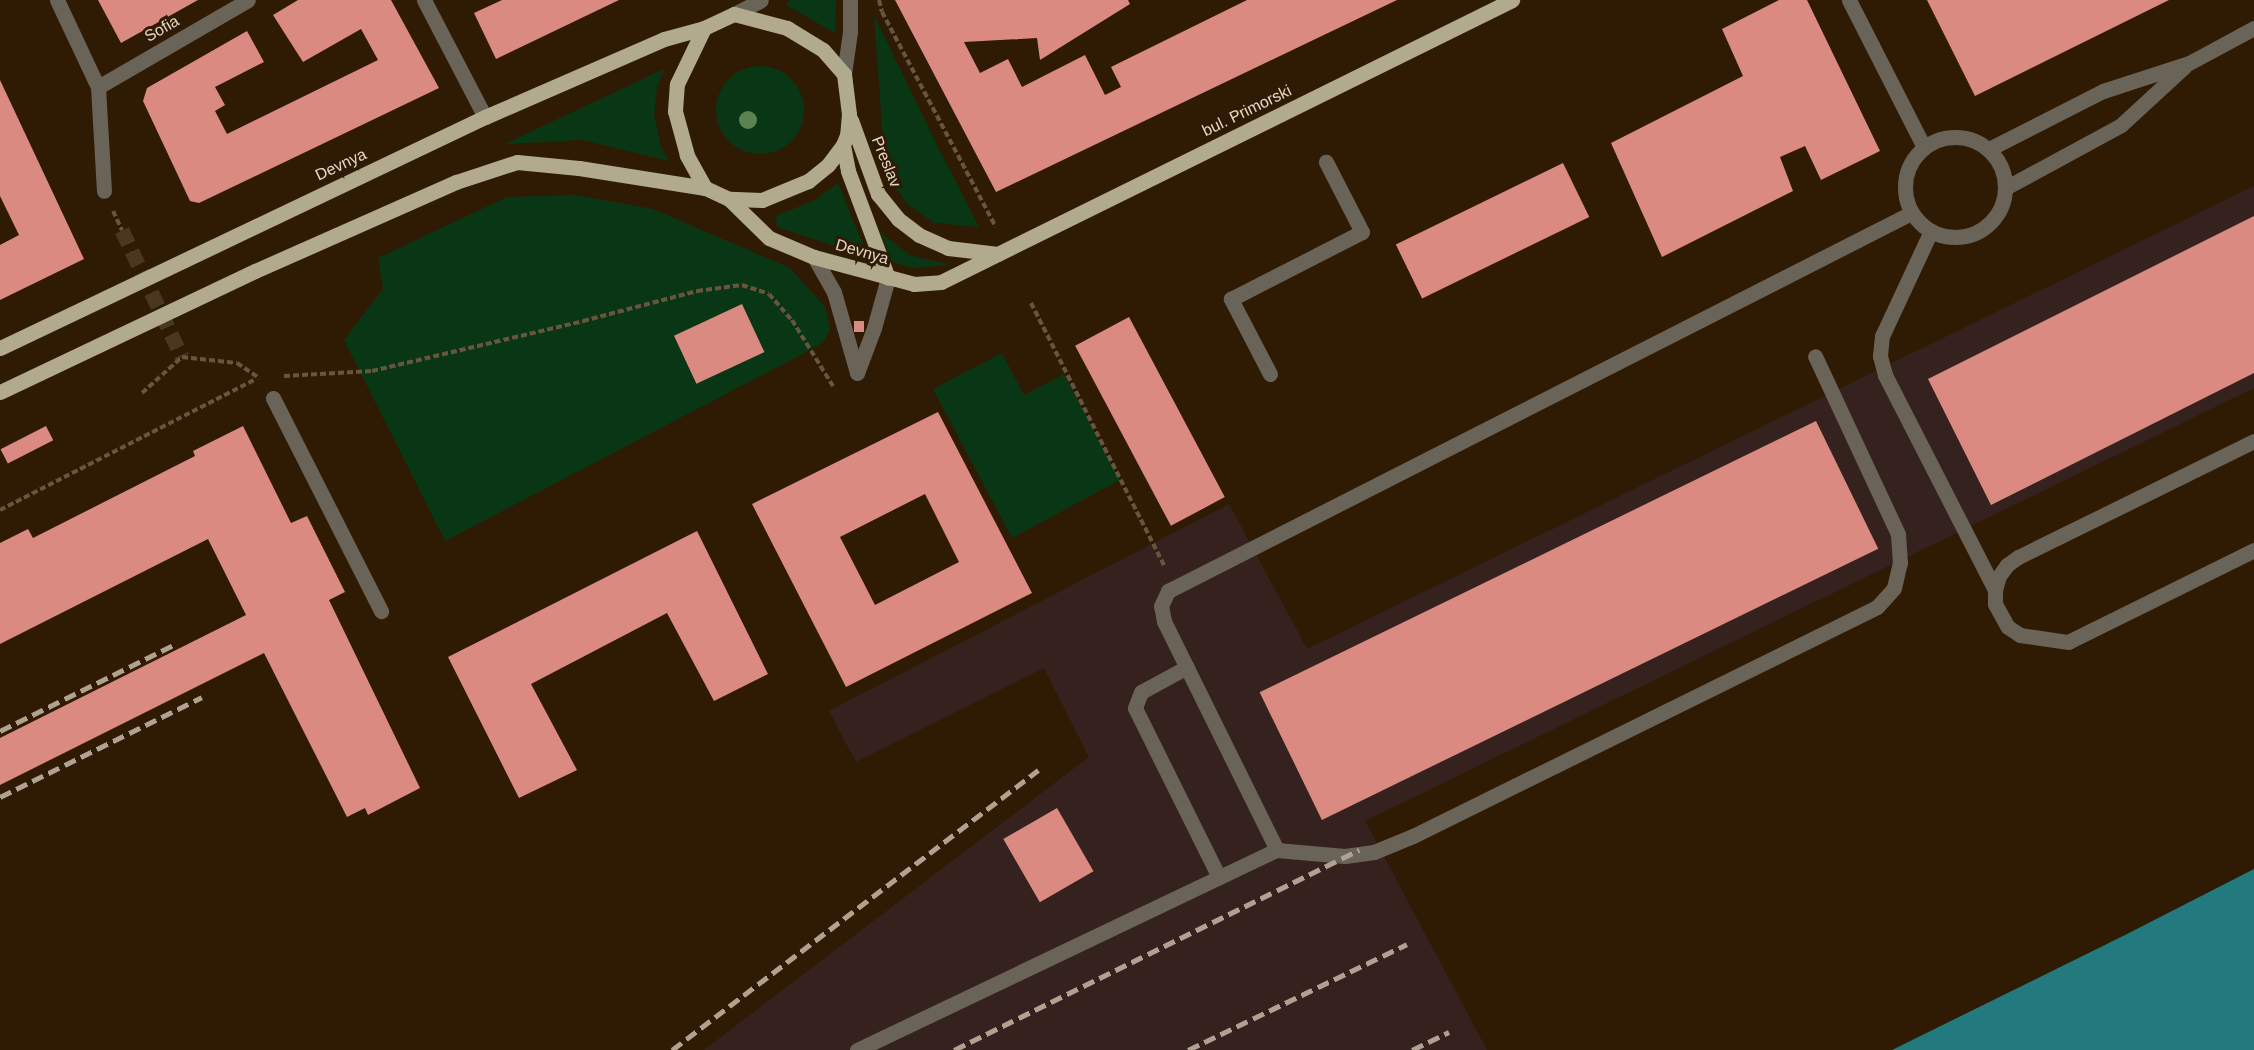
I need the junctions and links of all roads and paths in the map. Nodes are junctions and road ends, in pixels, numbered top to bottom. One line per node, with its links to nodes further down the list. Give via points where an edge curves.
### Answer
1 (57, 0): 14 (street)
2 (248, 0): 14 (street, Sofia)
3 (424, 0): 16 (street)
4 (761, 0): 9 (street, Devnya)
5 (850, 0): 13 (street)
6 (879, 0): 27 (path)
7 (1512, 0): 27 (main road, bul. Primorski)
8 (1849, 0): 18 (street)
9 (734, 14): 10 (main road, Devnya); 13 (main road, via 788,28 823,50)
10 (704, 28): 16 (main road, Devnya, via 664,39); 21 (main road, via 677,84 675,111 687,155)
11 (2254, 28): 12 (street)
12 (2189, 63): 19 (street, via 2103,92); 22 (street, via 2121,125)
13 (844, 74): 15 (main road, Devnya)
14 (98, 87): 23 (street)
15 (849, 114): 17 (main road, Devnya); 27 (main road, Preslav, via 878,194 898,219 919,235 948,248)
16 (485, 117): 31 (main road, Devnya)
17 (843, 145): 24 (main road, Devnya, via 828,165 808,181 762,200); 29 (main road, via 848,171)
18 (1924, 147): 19 (street, via 1945,137 1957,137); 25 (street, via 1905,178 1905,196)
19 (1989, 149): 22 (street, via 2003,168)
20 (1326, 162): 33 (street, via 1362,232 1231,299)
21 (705, 188): 24 (main road, Devnya); 38 (main road, Devnya, via 517,162 456,182 276,262)
22 (2007, 188): 26 (street, via 1992,223 1975,234 1956,238)
23 (104, 191)
24 (729, 199): 28 (main road, Devnya, via 769,238)
25 (1911, 213): 26 (street); 44 (street)
26 (1930, 231): 45 (street, via 1882,336 1880,356 1885,375)
27 (1002, 252): 29 (main road, Devnya, via 941,282 914,284)
28 (814, 257): 29 (main road, Devnya); 29 (street, via 834,292 857,373)
29 (888, 278)
30 (1031, 303): 44 (path)
31 (0, 348)
32 (1815, 356): 48 (street, via 1898,534 1900,563 1894,588 1877,607 1374,852 1345,856)
33 (1270, 374)
34 (282, 376): 37 (path, via 372,371 697,291 742,285 770,294 792,320)
35 (259, 377): 36 (path); 39 (path, via 237,363 182,357); 42 (path)
36 (270, 377)
37 (833, 386)
38 (0, 392)
39 (142, 393)
40 (273, 398): 46 (street)
41 (2254, 441): 45 (street, via 2018,557 2007,565)
42 (0, 510)
43 (2254, 550): 45 (street, via 2068,642 2033,639 2008,627 1995,604)
44 (1174, 586): 47 (street, via 1164,598 1161,613)
45 (1995, 590)
46 (381, 611)
47 (1187, 667): 48 (street); 49 (street, via 1141,692 1135,708)
48 (1277, 850): 49 (street)
49 (1219, 877): 50 (street)
50 (857, 1050)

